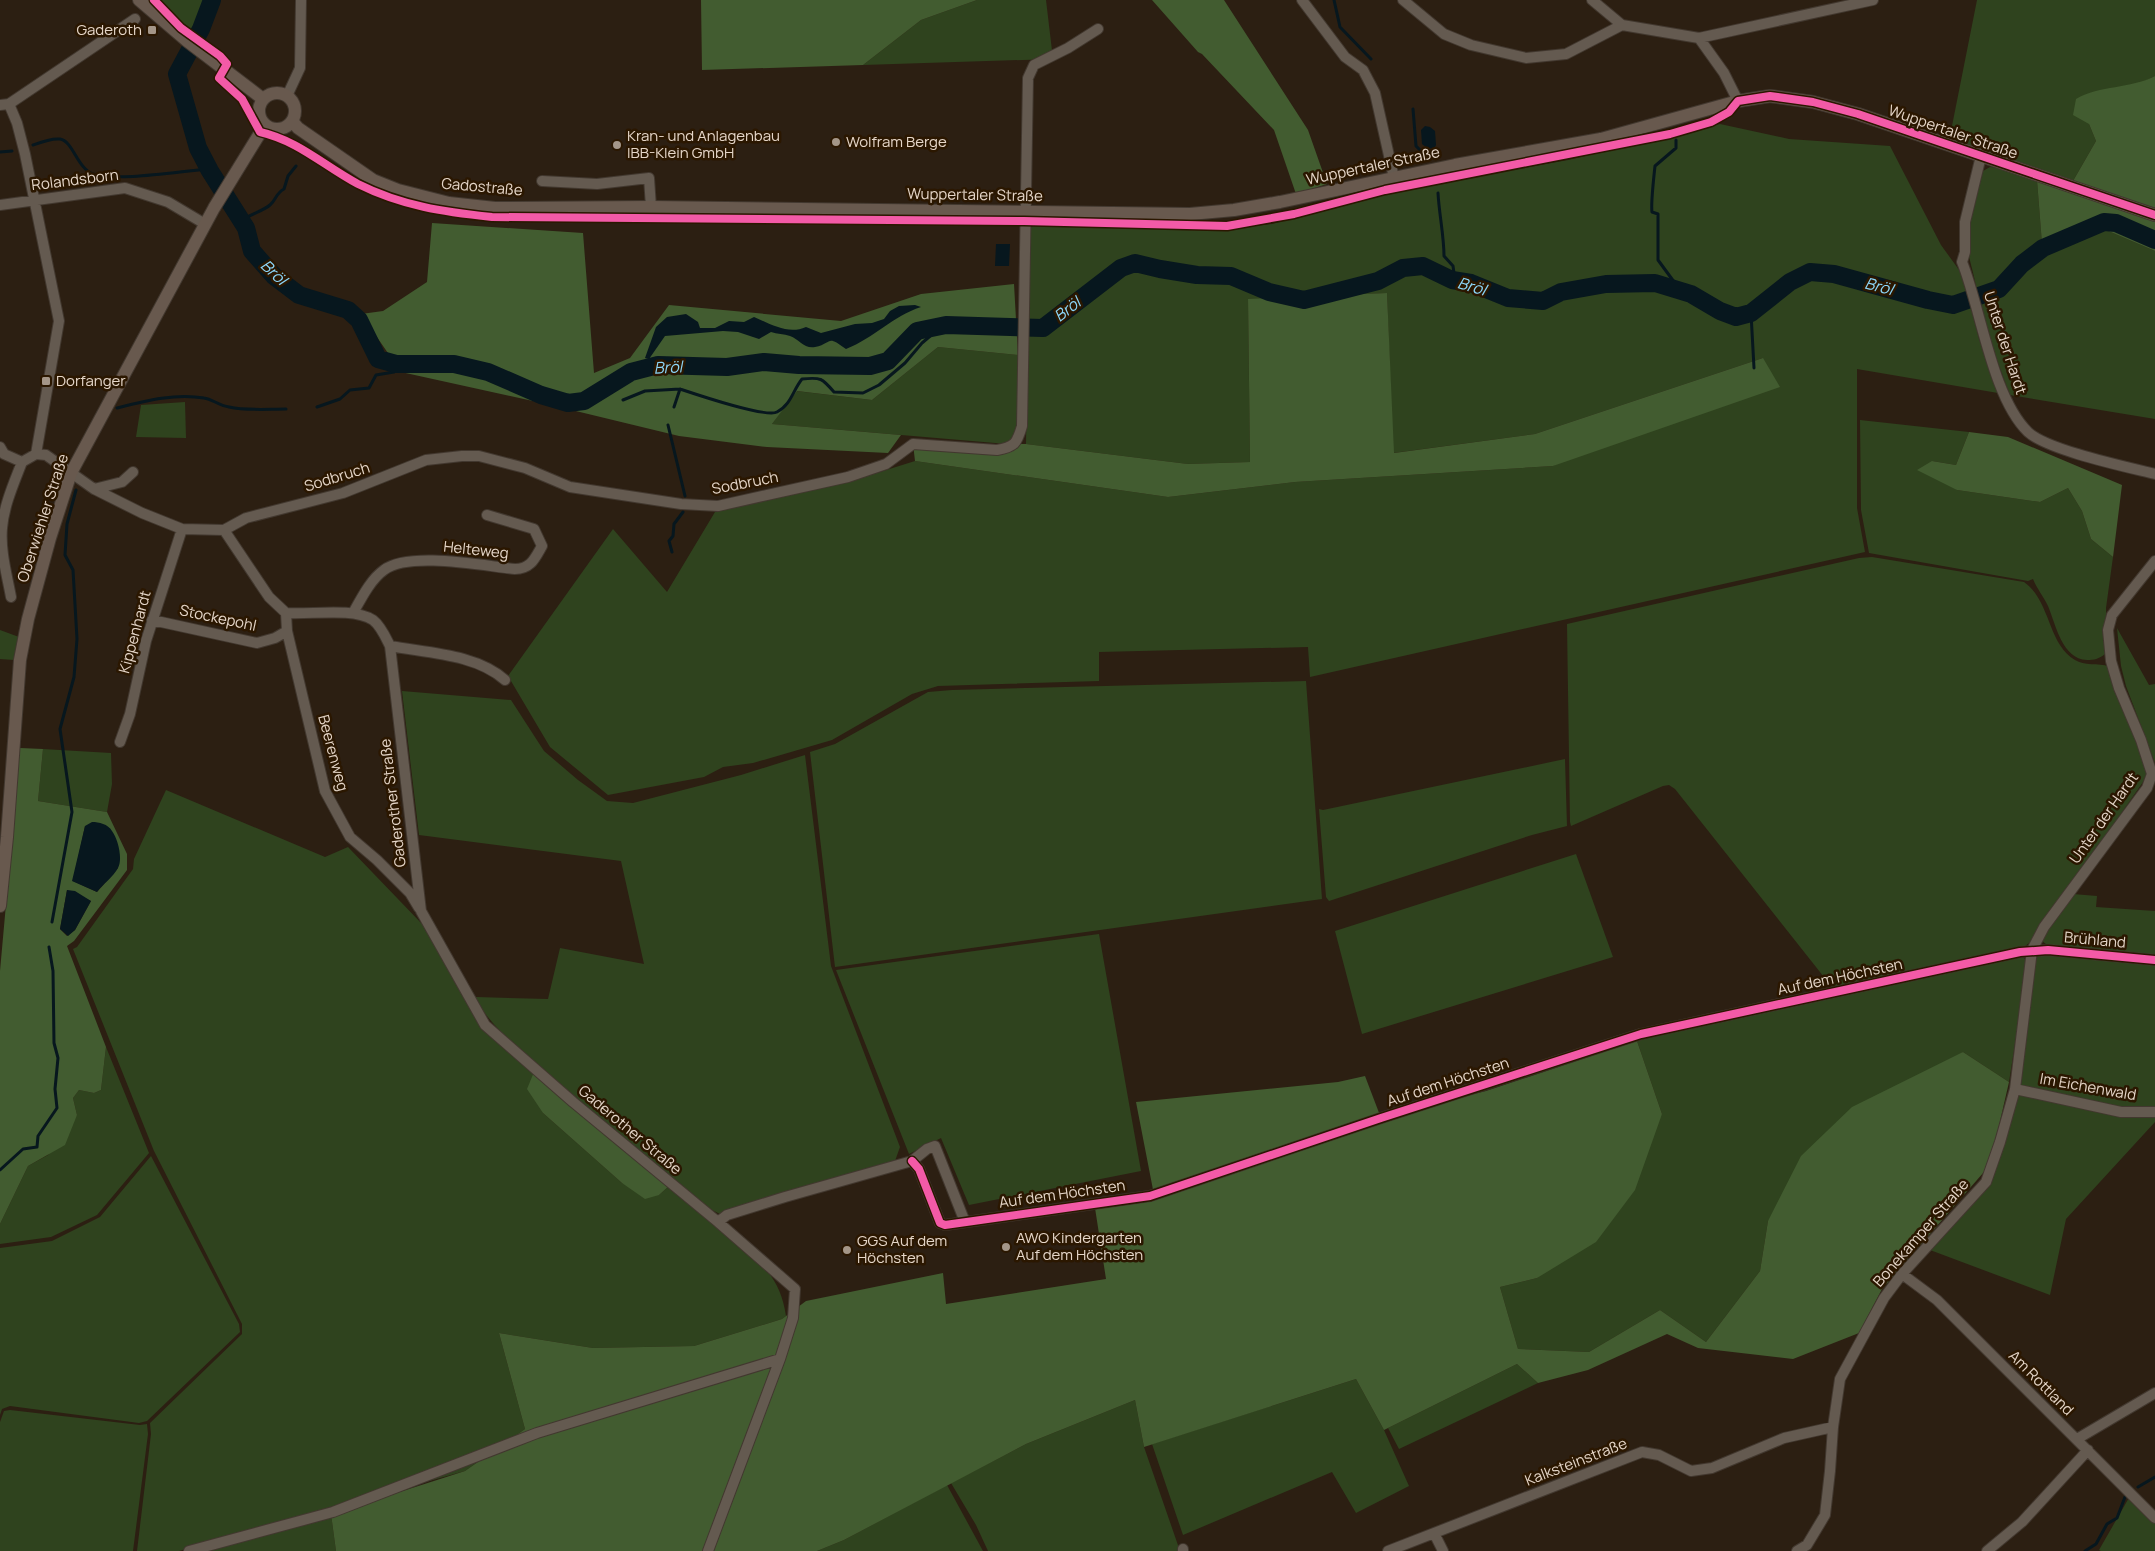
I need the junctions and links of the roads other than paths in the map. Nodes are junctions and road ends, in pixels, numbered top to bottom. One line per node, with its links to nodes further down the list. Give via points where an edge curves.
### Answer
1 (139, 0): 12 (main road)
2 (301, 0): 11 (street, via 300,68)
3 (1302, 0): 18 (street, via 1345,57 1363,70 1375,93)
4 (1403, 0): 8 (street, via 1444,34 1471,45 1526,58 1566,54)
5 (1592, 0): 8 (street)
6 (1873, 0): 10 (street)
7 (135, 19): 14 (street)
8 (1622, 25): 10 (street)
9 (1098, 29): 24 (street, Sodbruch, via 1034,65 1028,78)
10 (1700, 38): 13 (street)
11 (287, 96): 12 (main road, via 272,94); 15 (main road, via 295,110)
12 (264, 99): 16 (main road, via 259,115)
13 (1738, 101): 17 (main road, Wuppertaler Straße, via 1770,96 1813,102); 18 (main road, Wuppertaler Straße, via 1601,139)
14 (5, 105): 20 (street, via 17,122)
15 (292, 121): 16 (main road, via 280,129); 22 (main road, Gadostraße, via 357,170 398,190 449,204 495,208)
16 (265, 125): 26 (main road, Oberwiehler Straße)
17 (1981, 156): 25 (main road, Wuppertaler Straße); 32 (street, Unter der Hardt, via 1965,222 1962,262 2005,399 2029,432 2053,446)
18 (1394, 178): 24 (main road, Wuppertaler Straße, via 1234,210 1190,214)
19 (542, 180): 23 (street, via 597,184 649,178)
20 (34, 200): 21 (street, Rolandsborn); 26 (street, Rolandsborn, via 126,188 168,202); 28 (street, via 59,321)
21 (0, 205)
22 (573, 206): 23 (main road, Wuppertaler Straße)
23 (651, 207): 24 (main road, Wuppertaler Straße)
24 (1025, 212): 36 (street, Sodbruch, via 1022,426 1018,440 1009,448 913,444 886,464 848,477 718,506 682,504 570,487 525,468 479,456 462,456 426,460 343,493 246,518)
25 (2155, 215)
26 (205, 224): 31 (main road, Oberwiehler Straße)
27 (0, 447): 29 (street, via 4,454)
28 (36, 454): 29 (street); 31 (street, via 46,455)
29 (22, 462): 38 (street, via 2,528 2,551)
30 (133, 472): 33 (street, via 122,482)
31 (71, 473): 33 (street); 46 (main road, Oberwiehler Straße, via 31,610 20,660)
32 (2155, 474)
33 (94, 489): 35 (street)
34 (487, 515): 40 (street, Helteweg, via 534,529 542,546 531,564 524,569 515,569 422,560 400,562 384,570)
35 (182, 529): 36 (street); 41 (street, Kippenhardt)
36 (224, 530): 39 (street, via 269,597)
37 (2155, 561): 48 (street, Unter der Hardt, via 2112,615 2108,630 2111,662 2152,774 2146,788 2044,927)
38 (11, 597)
39 (286, 613): 40 (street, Gaderother Straße); 42 (street)
40 (353, 613): 43 (street, Gaderother Straße, via 373,620)
41 (152, 620): 42 (street, Stockepohl, via 257,643); 45 (street, Kippenhardt, via 130,714)
42 (287, 631): 47 (street, Beerenweg, via 325,791 350,837 410,893)
43 (390, 646): 44 (street, via 482,665); 47 (street, Gaderother Straße)
44 (505, 680)
45 (120, 742)
46 (0, 906)
47 (421, 911): 53 (street, Gaderother Straße, via 485,1025)
48 (2032, 950): 49 (street, Brühland); 50 (street, Bonekamper Straße); 54 (street, Auf dem Höchsten, via 1641,1034 1150,1196)
49 (2155, 960)
50 (2015, 1089): 51 (street, Im Eichenwald, via 2121,1112); 55 (street, Bonekamper Straße, via 1986,1182)
51 (2155, 1112)
52 (912, 1161): 53 (street, via 785,1197); 54 (street, Auf dem Höchsten, via 919,1169 940,1223); 54 (street, via 935,1146)
53 (718, 1222): 56 (street, Gaderother Straße, via 795,1289 793,1318)
54 (965, 1222)
55 (1902, 1274): 58 (street, Bonekamper Straße, via 1884,1298 1840,1379); 59 (street, Am Rottland, via 1937,1300)
56 (780, 1359): 63 (street, via 536,1433 333,1512); 64 (street)
57 (2155, 1393): 59 (street)
58 (1833, 1426): 62 (street, Kalksteinstraße, via 1784,1438 1712,1468 1692,1471 1660,1455 1642,1452); 67 (street, Bonekamper Straße, via 1825,1515 1807,1545)
59 (2077, 1439): 60 (street, Am Rottland)
60 (2088, 1450): 61 (street, Am Rottland); 68 (street, via 2022,1522)
61 (2155, 1518)
62 (1434, 1532): 65 (street, Kalksteinstraße); 66 (street)
63 (189, 1551)
64 (708, 1551)
65 (1388, 1551)
66 (1443, 1551)
67 (1797, 1551)
68 (1987, 1551)

